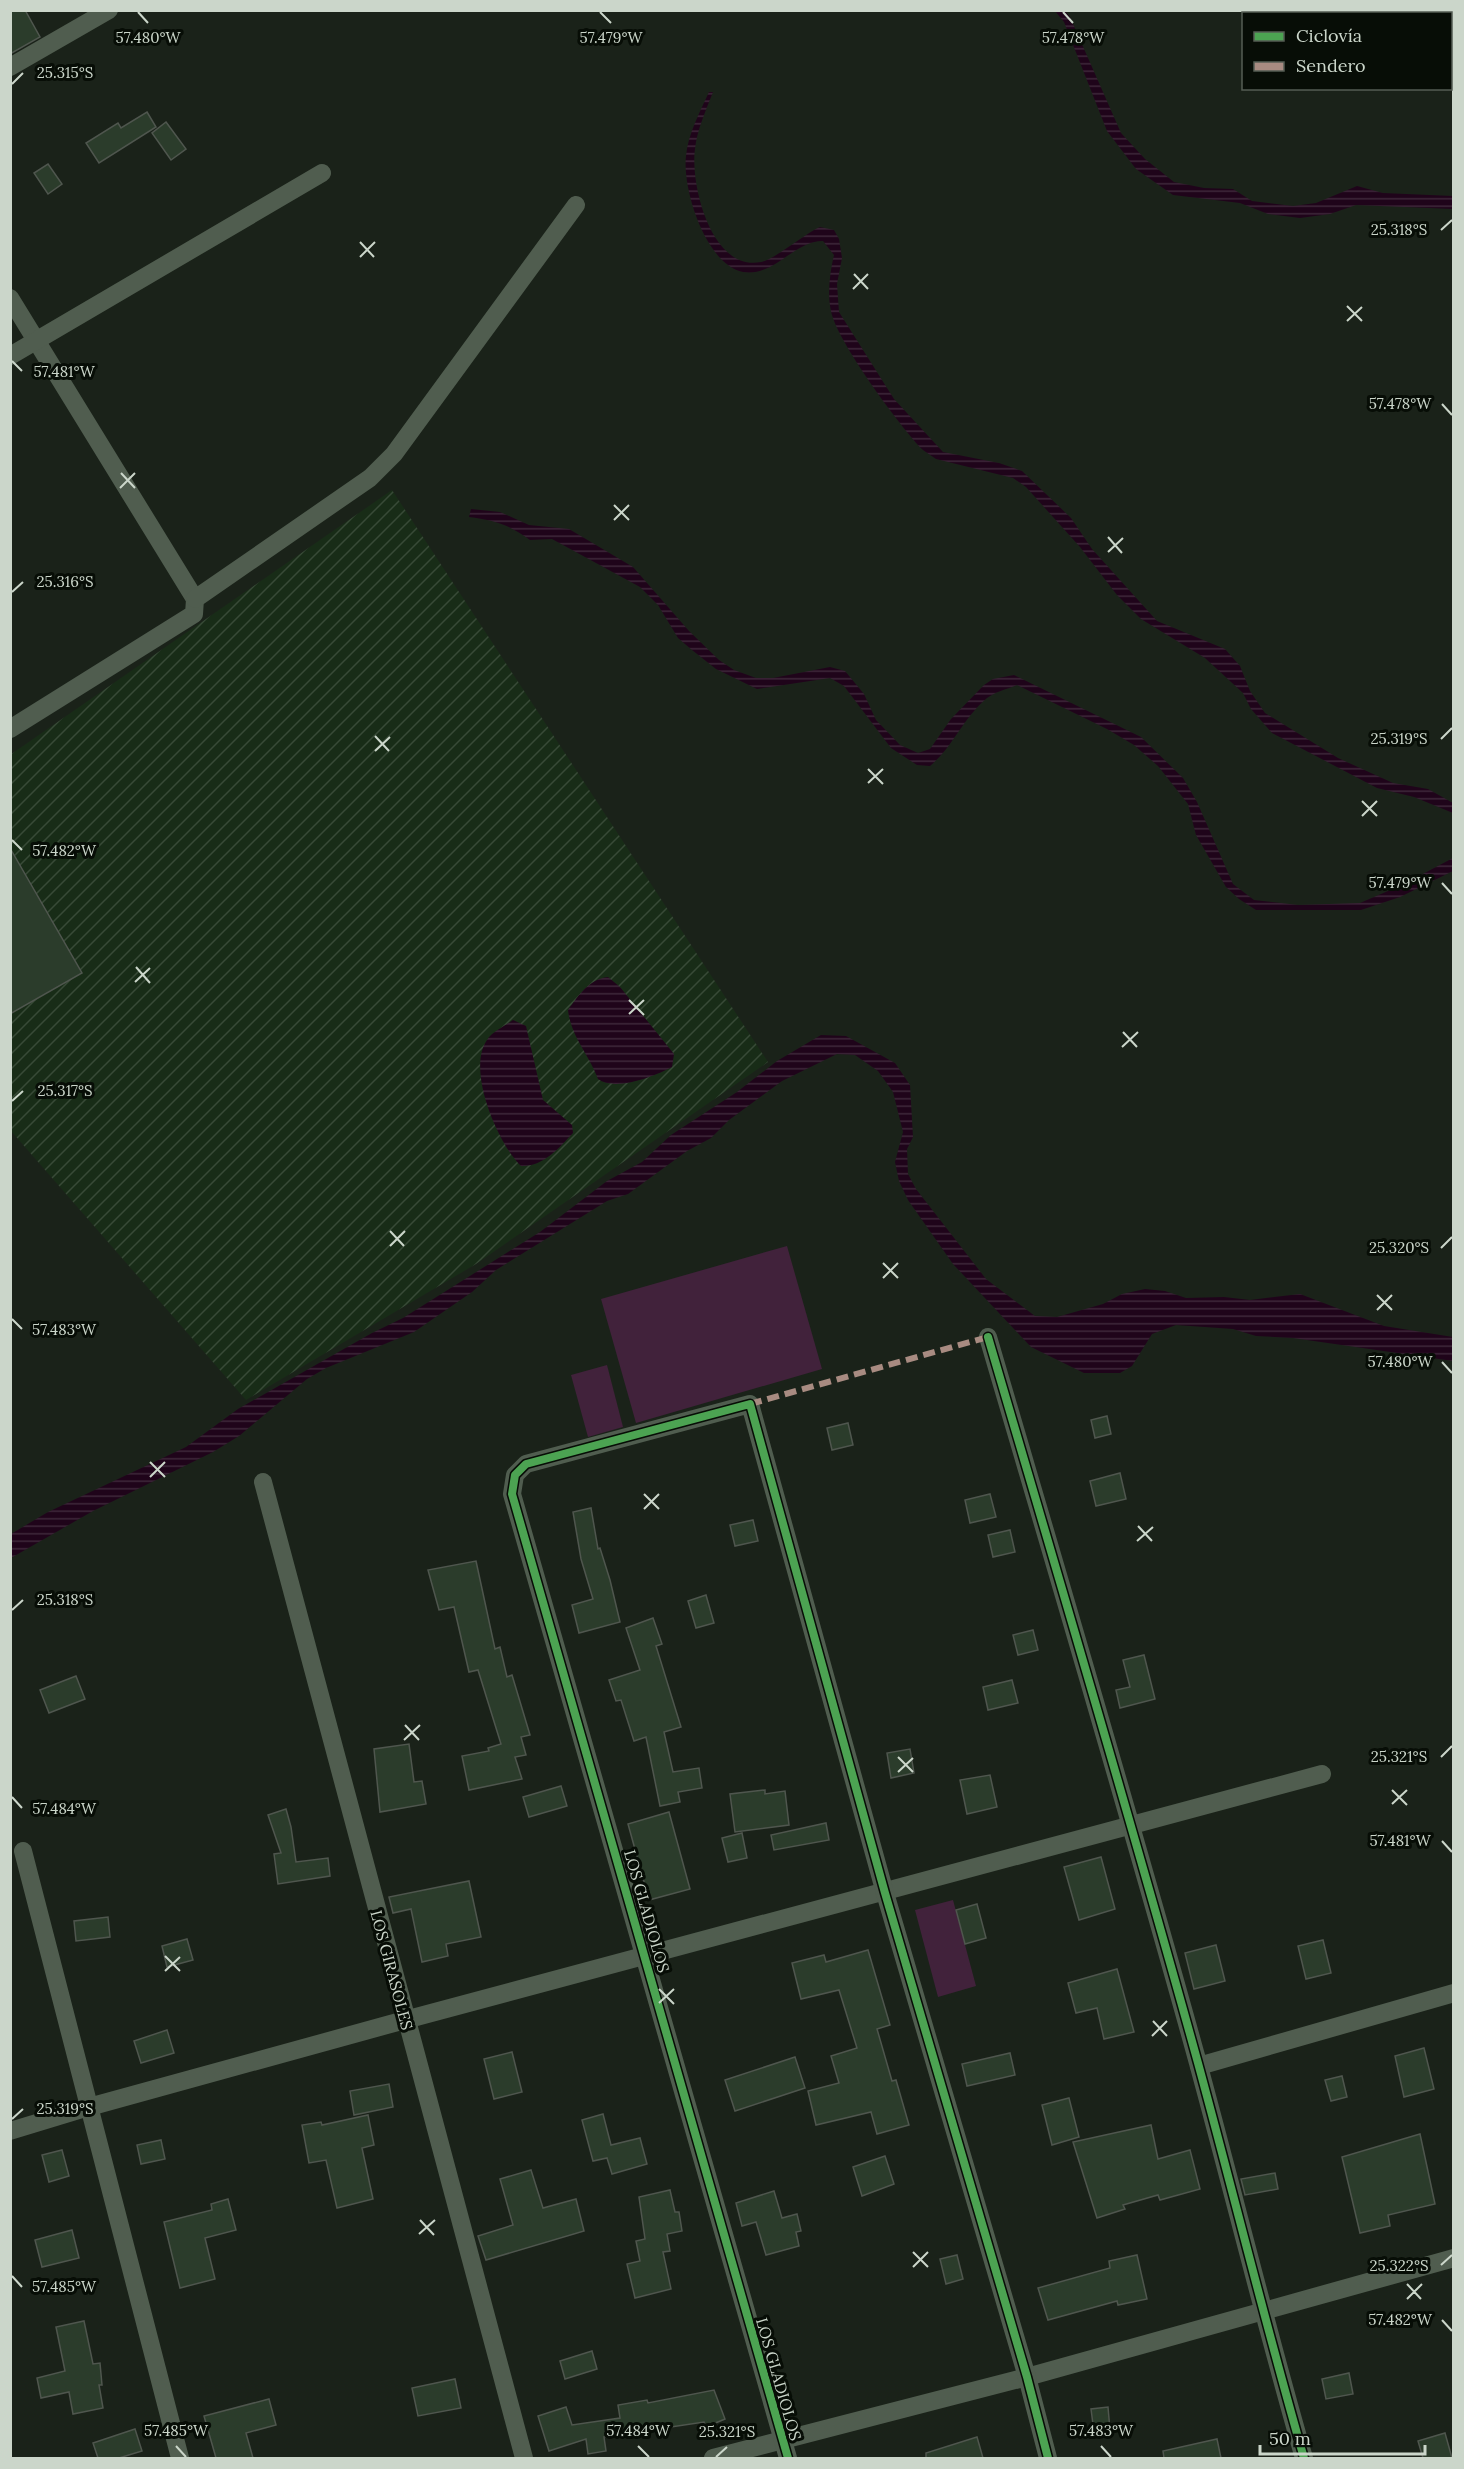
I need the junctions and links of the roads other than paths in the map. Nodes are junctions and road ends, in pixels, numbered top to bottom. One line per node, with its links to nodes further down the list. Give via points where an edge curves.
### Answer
1 (109, 10): 2 (street)
2 (10, 67)
3 (322, 174): 6 (street)
4 (576, 205): 8 (street, via 394,454 370,478)
5 (10, 298): 6 (street)
6 (38, 339): 7 (street); 8 (street)
7 (10, 356)
8 (195, 599): 9 (street, via 194,614)
9 (10, 729)
10 (988, 1337): 13 (street)
11 (263, 1482): 18 (street, LOS GIRASOLES)
12 (1322, 1774): 13 (street)
13 (1132, 1826): 15 (street); 19 (street)
14 (23, 1851): 20 (street)
15 (885, 1893): 16 (street); 16 (street, LOS GLADIOLOS, via 750,1404 526,1464 515,1475 512,1494); 24 (street)
16 (646, 1957): 18 (street); 25 (street, LOS GLADIOLOS)
17 (1454, 1993): 19 (street)
18 (405, 2020): 20 (street); 27 (street, LOS GIRASOLES)
19 (1199, 2066): 23 (street)
20 (89, 2107): 21 (street); 26 (street)
21 (10, 2131)
22 (1454, 2258): 23 (street)
23 (1262, 2312): 24 (street); 31 (street)
24 (1027, 2377): 25 (street); 30 (street)
25 (783, 2440): 28 (street); 29 (street, LOS GLADIOLOS)
26 (180, 2458)
27 (524, 2458)
28 (713, 2458)
29 (788, 2458)
30 (1048, 2458)
31 (1304, 2458)

